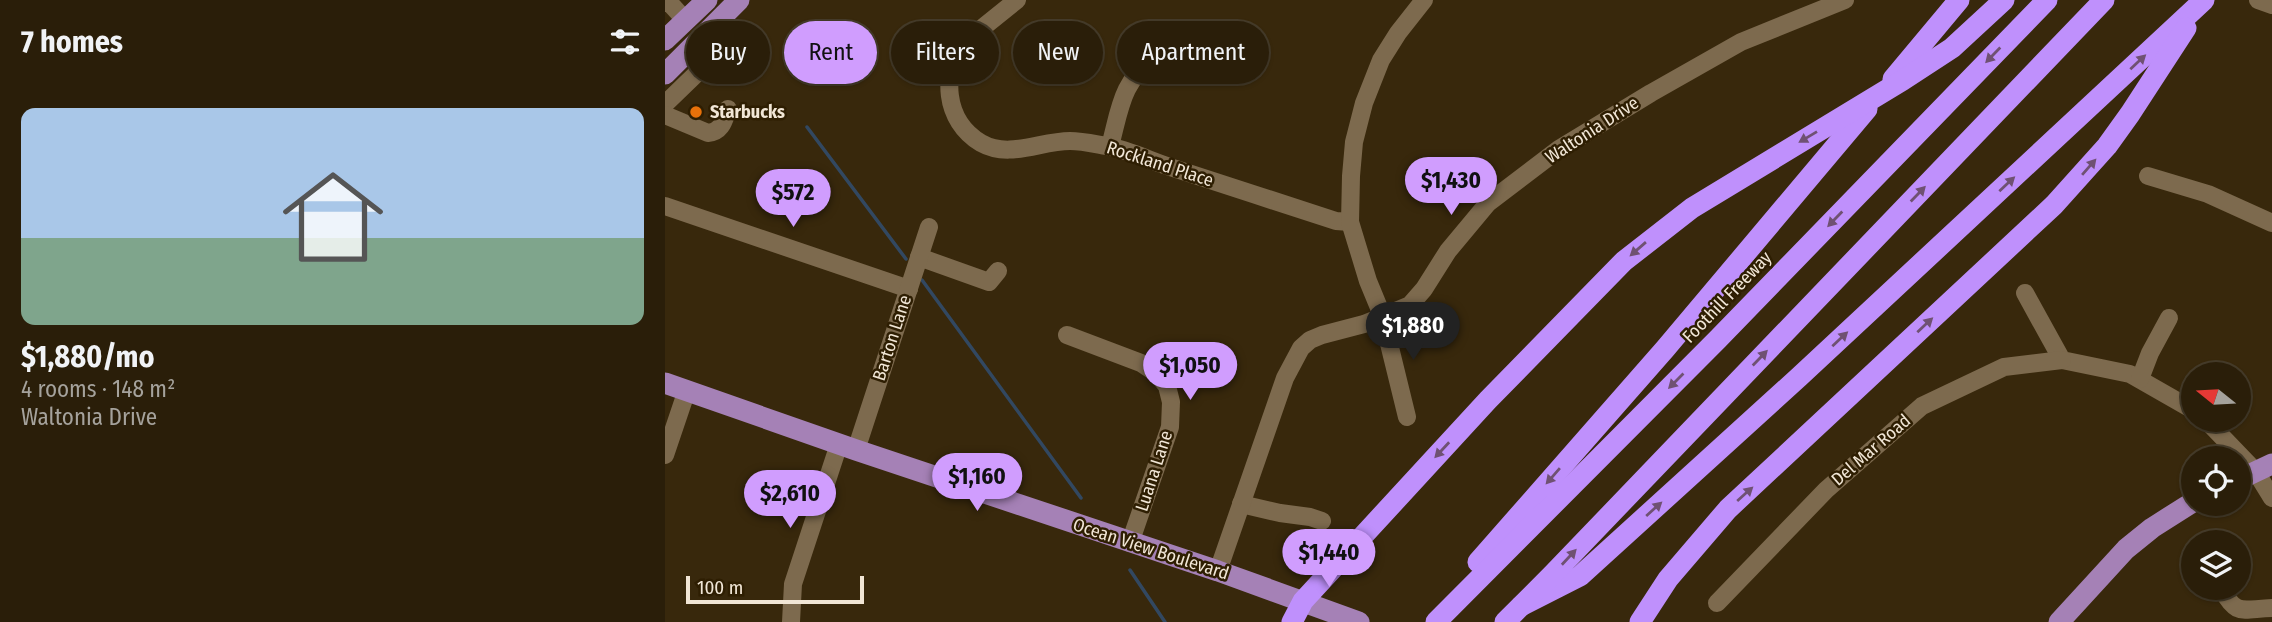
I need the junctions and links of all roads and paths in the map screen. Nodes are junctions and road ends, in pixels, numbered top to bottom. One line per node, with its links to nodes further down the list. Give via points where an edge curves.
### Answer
1 (667, 0): 14 (street)
2 (707, 0): 14 (main road)
3 (739, 0): 16 (main road)
4 (1017, 0): 22 (street, Rockland Place, via 966,41 951,66 949,97 963,128 996,149 1068,141)
5 (1424, 0): 25 (street, via 1381,60 1364,103 1354,142)
6 (1845, 0): 32 (street, Waltonia Drive, via 1741,43 1559,149 1488,203 1410,305)
7 (2004, 0): 52 (highway, one-way to 52, via 1952,48 1654,236 1598,286 1488,400)
8 (2204, 0): 54 (highway, one-way to 8, via 1580,576); 62 (highway, one-way to 8, via 1668,579 1728,509 2085,172 2130,114)
9 (2258, 0): 11 (street)
10 (2044, 3): 60 (highway, Foothill Freeway, one-way to 60)
11 (2272, 5)
12 (2097, 7): 54 (highway, one-way to 12)
13 (1952, 8): 59 (highway, one-way to 59, via 1665,349)
14 (686, 21): 15 (main road)
15 (665, 40)
16 (665, 74)
17 (686, 84): 19 (street)
18 (1129, 84): 22 (street)
19 (665, 104)
20 (728, 109): 21 (street, via 719,130 708,134)
21 (665, 115)
22 (1110, 146): 25 (street, Rockland Place)
23 (2148, 176): 26 (street, via 2208,194)
24 (665, 206): 30 (street)
25 (1350, 222): 32 (street)
26 (2272, 223)
27 (929, 227): 28 (street, Barton Lane)
28 (919, 257): 29 (street, via 989,282); 30 (street, Barton Lane)
29 (997, 271)
30 (909, 289): 42 (street, Barton Lane)
31 (2025, 293): 35 (street)
32 (1383, 315): 40 (street); 46 (street, Waltonia Drive, via 1322,335 1301,348 1285,378)
33 (2169, 318): 36 (street)
34 (1067, 335): 49 (street, Luana Lane, via 1141,363 1167,386 1170,427)
35 (2062, 360): 36 (street, Del Mar Road); 53 (street, Del Mar Road, via 2004,367 1922,406 1826,490)
36 (2140, 379): 39 (street, Del Mar Road)
37 (665, 383): 38 (main road, Ocean View Boulevard)
38 (687, 390): 42 (main road, Ocean View Boulevard); 43 (street)
39 (2181, 403)
40 (1406, 417)
41 (2217, 432): 44 (street)
42 (848, 447): 49 (main road, Ocean View Boulevard); 57 (street, Barton Lane, via 793,584)
43 (665, 455)
44 (2255, 472): 45 (street)
45 (2272, 498)
46 (1241, 504): 48 (street); 50 (street, Waltonia Drive)
47 (2181, 510): 63 (main road, via 2126,549)
48 (1322, 521)
49 (1131, 543): 50 (main road, Ocean View Boulevard)
50 (1218, 572): 52 (main road, Ocean View Boulevard)
51 (2228, 600): 55 (street, via 2237,609)
52 (1303, 601): 56 (main road, Ocean View Boulevard); 58 (highway)
53 (1717, 603)
54 (1521, 606): 61 (highway)
55 (2272, 608)
56 (1350, 619)
57 (791, 622)
58 (1292, 622)
59 (1423, 622)
60 (1436, 622)
61 (1505, 622)
62 (1640, 622)
63 (2059, 622)

